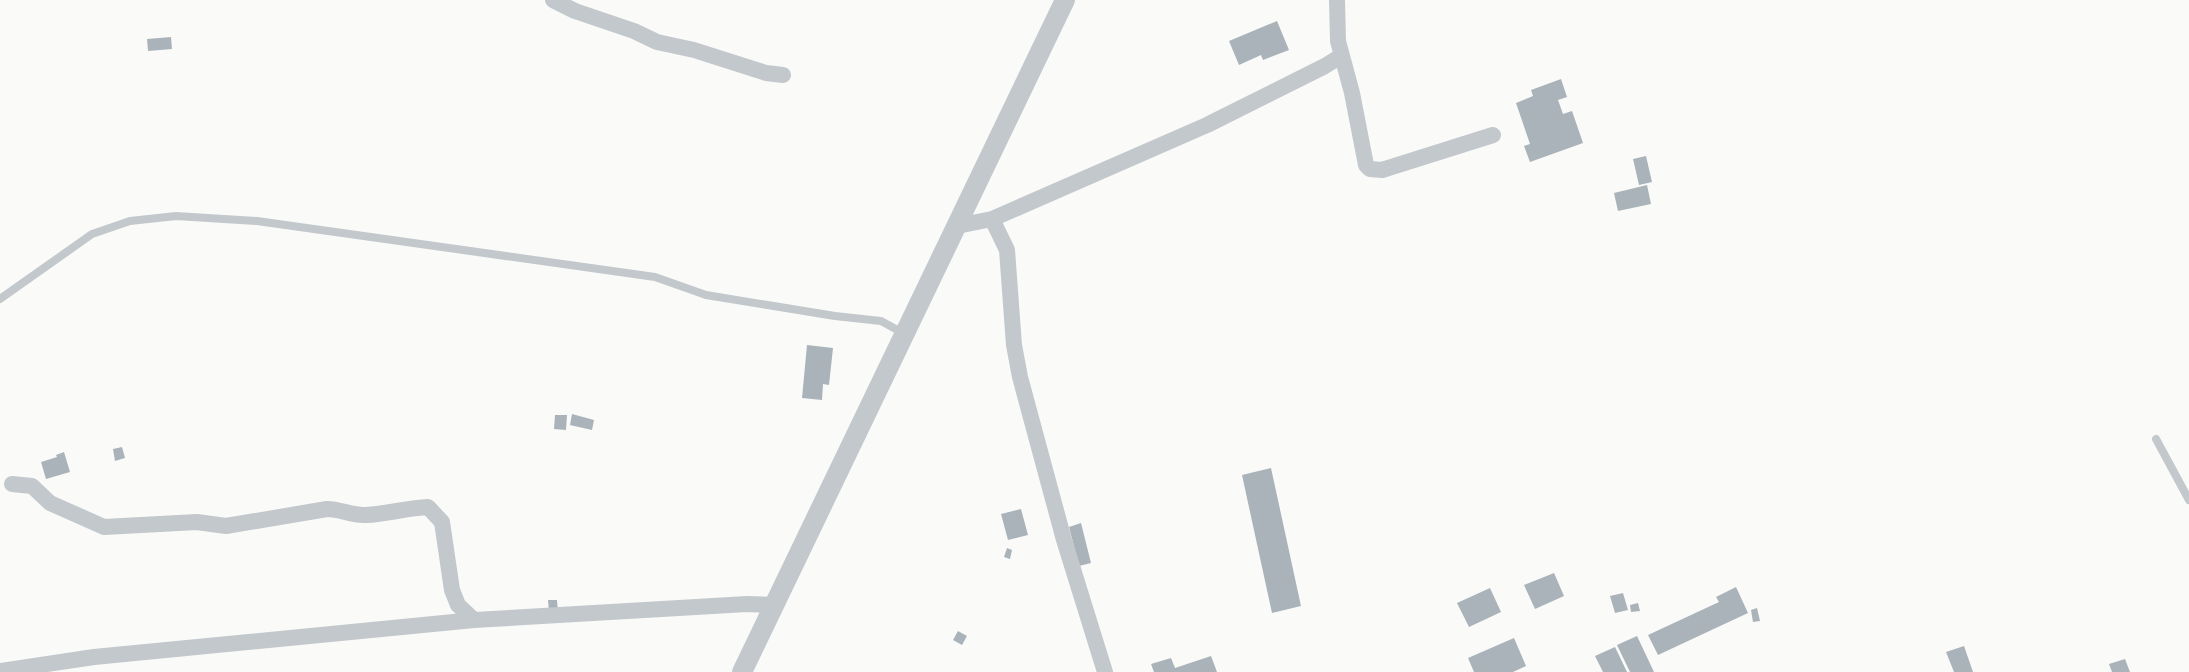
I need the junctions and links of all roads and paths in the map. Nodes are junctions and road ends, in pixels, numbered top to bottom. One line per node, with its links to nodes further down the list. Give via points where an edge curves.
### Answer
1 (553, 0): 5 (street, via 575,12 657,42)
2 (1065, 0): 8 (street)
3 (1337, 0): 4 (street, via 1336,26)
4 (1341, 56): 6 (street, via 1366,165 1370,169 1382,170); 7 (street, via 1206,125)
5 (782, 75)
6 (1493, 135)
7 (992, 219): 8 (street); 18 (street, via 1008,250 1014,344 1020,377 1064,540)
8 (957, 226): 10 (street)
9 (0, 299): 10 (lane, via 92,234 130,221 176,216 257,221 655,277 706,295 881,321)
10 (905, 334): 14 (street)
11 (2156, 439): 13 (lane)
12 (12, 484): 15 (street, via 32,486 50,503 104,527 197,522 226,526 328,509 367,515 428,507 442,522 452,590 458,605)
13 (2189, 500)
14 (774, 605): 15 (street); 17 (street)
15 (474, 620): 16 (street, via 94,657)
16 (0, 671)
17 (742, 672)
18 (1105, 672)

